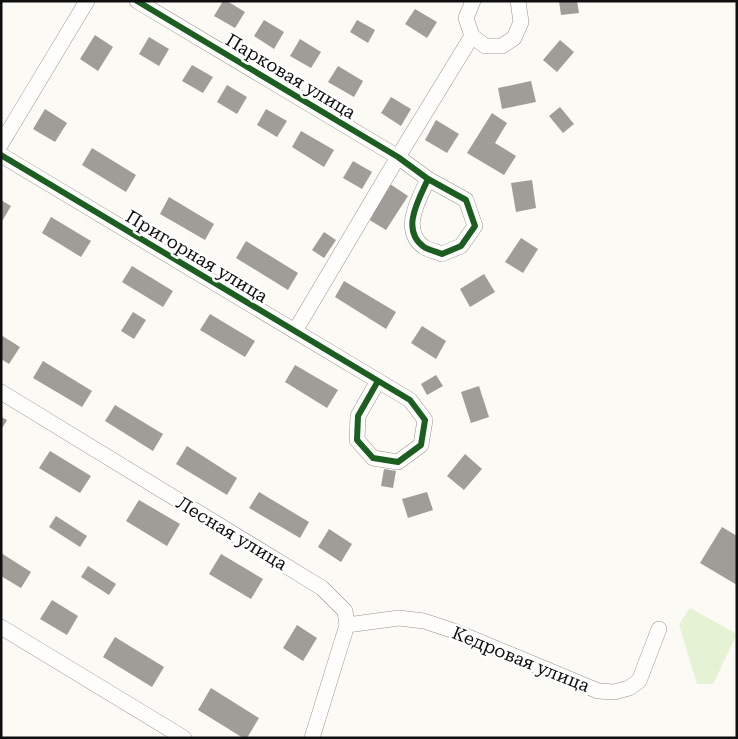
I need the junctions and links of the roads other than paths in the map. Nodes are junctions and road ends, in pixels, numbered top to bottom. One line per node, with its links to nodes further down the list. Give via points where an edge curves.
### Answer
1 (87, 1): 6 (street)
2 (137, 1): 8 (street, Парковая улица)
3 (473, 1): 5 (street, via 466,18)
4 (518, 1): 5 (street, via 522,22 514,38 502,46 485,46)
5 (472, 36): 8 (street)
6 (1, 144)
7 (1, 155): 10 (street, Пригорная улица)
8 (398, 157): 9 (street, Парковая улица); 10 (street)
9 (428, 179): 9 (street, Парковая улица, via 466,200 475,226 462,246 442,254 424,247 414,235 412,214)
10 (295, 331): 11 (street, Пригорная улица)
11 (378, 381): 11 (street, Пригорная улица, via 410,400 425,420 421,445 398,462 373,458 357,440 358,416)
12 (1, 392): 13 (street, Лесная улица, via 322,588 345,611)
13 (347, 625): 15 (street, Кедровая улица, via 400,618 424,621 598,691 614,692 639,681); 17 (street)
14 (1, 628): 16 (street)
15 (659, 629)
16 (184, 738)
17 (312, 738)

